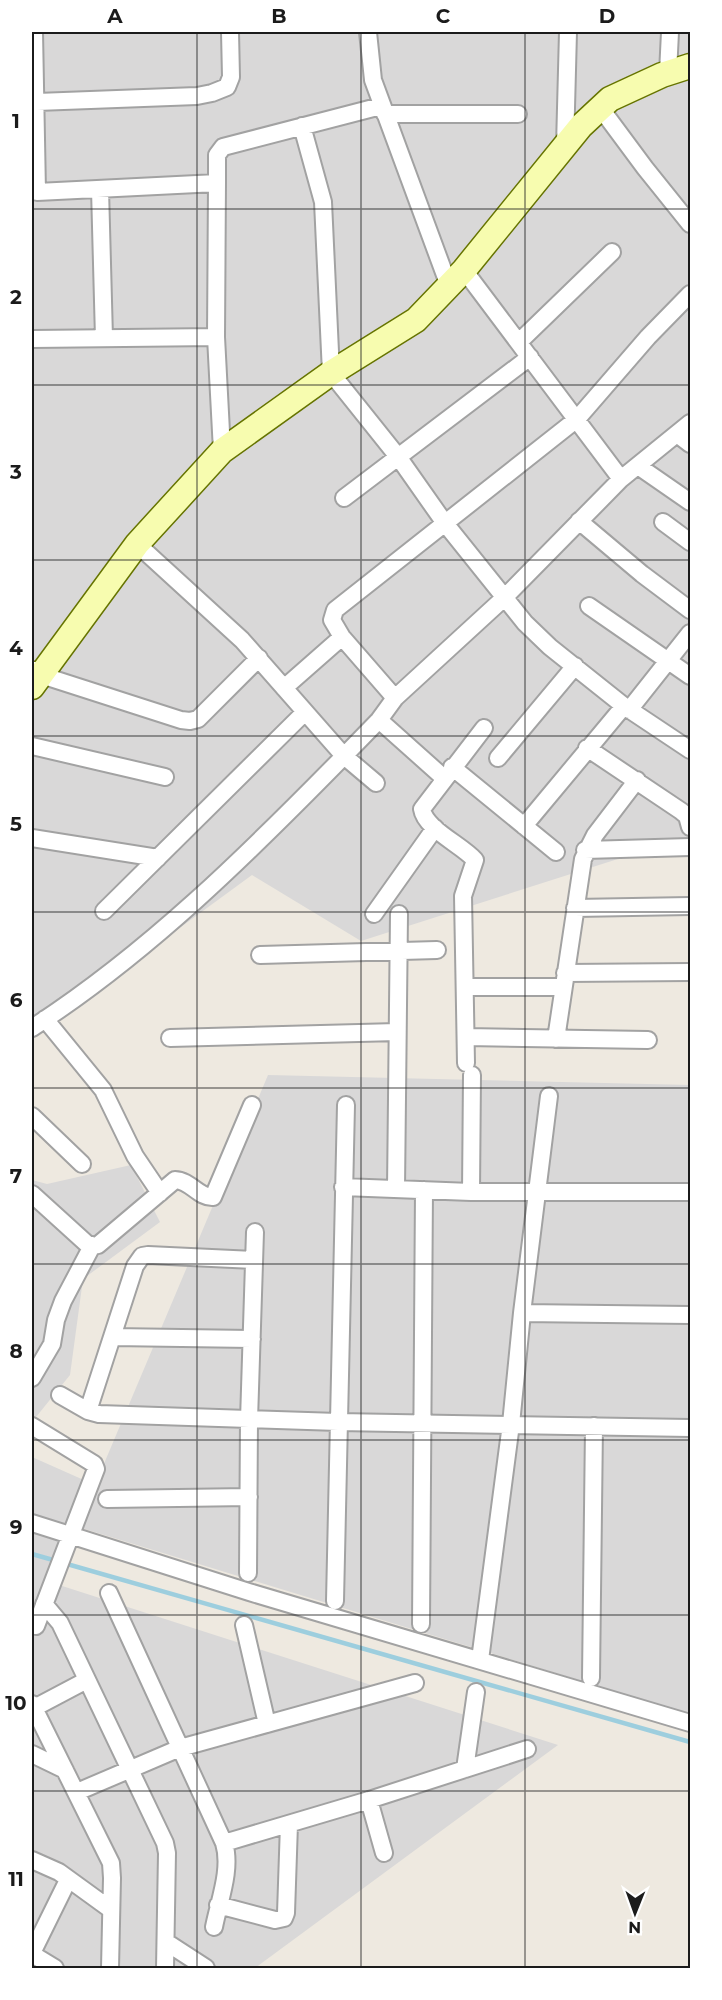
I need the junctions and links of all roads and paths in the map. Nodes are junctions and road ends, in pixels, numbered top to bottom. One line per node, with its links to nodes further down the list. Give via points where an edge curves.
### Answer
1 (34, 32): 7 (street)
2 (230, 32): 7 (street, via 230,83 221,90 197,96)
3 (368, 32): 9 (street, via 373,80)
4 (568, 32): 12 (street)
5 (670, 32): 6 (street)
6 (685, 67): 8 (street, via 633,87)
7 (37, 102): 15 (street)
8 (599, 106): 12 (street); 16 (street)
9 (383, 110): 10 (street); 11 (street); 18 (street)
10 (518, 114)
11 (302, 126): 13 (street, via 223,147 217,155); 25 (street, via 323,202)
12 (566, 146): 18 (street)
13 (217, 183): 14 (street); 20 (street)
14 (100, 189): 15 (street); 21 (street)
15 (34, 192)
16 (690, 224)
17 (612, 252): 23 (street)
18 (457, 278): 23 (street); 25 (street, via 416,320)
19 (690, 294): 26 (street)
20 (216, 337): 21 (street); 29 (street)
21 (104, 338): 22 (street)
22 (32, 339)
23 (519, 342): 24 (street)
24 (530, 357): 26 (street); 30 (street)
25 (331, 373): 29 (street); 30 (street)
26 (577, 419): 32 (street); 36 (street)
27 (690, 423): 28 (street)
28 (684, 439): 31 (street)
29 (222, 450): 39 (street)
30 (399, 458): 33 (street); 36 (street)
31 (638, 466): 32 (street); 34 (street)
32 (621, 479): 35 (street)
33 (344, 498)
34 (690, 502)
35 (579, 521): 40 (street); 42 (street)
36 (444, 522): 40 (street); 44 (street, via 334,610 332,620)
37 (663, 522): 38 (street)
38 (690, 542)
39 (137, 544): 45 (street); 49 (street)
40 (504, 598): 47 (street, via 538,636); 51 (street)
41 (589, 606): 46 (street)
42 (690, 610)
43 (690, 633): 46 (street)
44 (342, 637): 50 (street); 51 (street)
45 (259, 658): 49 (street, via 204,713 190,721); 50 (street)
46 (668, 661): 48 (street); 52 (street)
47 (575, 666): 52 (street); 60 (street)
48 (690, 676)
49 (35, 677)
50 (284, 688): 53 (street)
51 (395, 698): 54 (street)
52 (627, 708): 57 (street); 58 (street)
53 (305, 712): 59 (street); 72 (street)
54 (379, 720): 59 (street); 61 (street)
55 (484, 728): 61 (street)
56 (32, 746): 62 (street)
57 (587, 748): 63 (street); 65 (street)
58 (690, 750)
59 (344, 756): 64 (street); 84 (street, via 262,840 184,911 89,990)
60 (498, 758)
61 (448, 773): 65 (street); 67 (street, via 422,809)
62 (165, 777)
63 (637, 780): 66 (street, via 687,816); 70 (street)
64 (376, 783)
65 (524, 826): 71 (street)
66 (690, 827)
67 (435, 828): 76 (street); 83 (street, via 475,860 463,896)
68 (32, 838): 72 (street)
69 (690, 847): 70 (street)
70 (585, 850): 74 (street)
71 (556, 852)
72 (158, 858): 75 (street)
73 (690, 906): 74 (street)
74 (575, 908): 82 (street)
75 (104, 912)
76 (374, 914)
77 (399, 914): 79 (street)
78 (437, 950): 79 (street)
79 (398, 951): 80 (street); 85 (street)
80 (260, 955)
81 (690, 972): 82 (street)
82 (564, 980): 83 (street); 88 (street)
83 (465, 987): 86 (street)
84 (38, 1024): 98 (street, via 102,1090 142,1167)
85 (397, 1032): 87 (street); 96 (street)
86 (466, 1037): 88 (street); 99 (street)
87 (170, 1038)
88 (556, 1039): 89 (street)
89 (648, 1040)
90 (549, 1096): 100 (street)
91 (252, 1105): 98 (street, via 213,1197 179,1180)
92 (346, 1105): 95 (street)
93 (32, 1116): 94 (street)
94 (82, 1164)
95 (343, 1187): 96 (street); 114 (street)
96 (396, 1189): 97 (street)
97 (424, 1190): 99 (street); 115 (street)
98 (160, 1192): 104 (street, via 103,1242)
99 (471, 1192): 100 (street)
100 (539, 1192): 101 (street); 106 (street)
101 (690, 1192)
102 (32, 1194): 104 (street)
103 (255, 1232): 105 (street)
104 (92, 1246): 110 (street, via 63,1301 52,1344)
105 (254, 1260): 108 (street, via 142,1256 135,1266); 109 (street)
106 (522, 1313): 107 (street); 116 (street)
107 (690, 1315)
108 (112, 1337): 109 (street); 112 (street)
109 (252, 1339): 113 (street)
110 (32, 1378)
111 (60, 1395): 112 (street)
112 (88, 1412): 113 (street)
113 (249, 1420): 114 (street); 120 (street)
114 (338, 1422): 115 (street); 126 (street)
115 (423, 1423): 116 (street); 128 (street)
116 (512, 1424): 118 (street); 131 (street)
117 (32, 1426): 123 (street, via 94,1464 94,1475)
118 (594, 1426): 119 (street); 132 (street)
119 (690, 1428)
120 (249, 1497): 121 (street); 124 (street)
121 (107, 1499)
122 (32, 1523): 123 (street)
123 (70, 1537): 127 (street); 131 (street)
124 (248, 1573)
125 (109, 1593): 139 (street)
126 (335, 1601)
127 (44, 1605): 130 (street); 133 (street, via 60,1623)
128 (421, 1624)
129 (244, 1625): 138 (street)
130 (36, 1626)
131 (480, 1660): 137 (street)
132 (591, 1678)
133 (87, 1680): 136 (street); 142 (street)
134 (416, 1683): 138 (street)
135 (476, 1692): 143 (street)
136 (33, 1706): 144 (street)
137 (690, 1723)
138 (267, 1724): 139 (street)
139 (180, 1748): 142 (street); 148 (street)
140 (527, 1749): 143 (street)
141 (32, 1754): 144 (street)
142 (130, 1768): 145 (street); 155 (street, via 165,1843)
143 (465, 1769): 146 (street)
144 (65, 1770): 145 (street)
145 (77, 1792): 153 (street, via 111,1863)
146 (369, 1800): 147 (street); 149 (street)
147 (289, 1824): 148 (street); 152 (street, via 284,1918 275,1920)
148 (224, 1843): 152 (street, via 226,1864)
149 (384, 1853)
150 (32, 1860): 151 (street)
151 (68, 1880): 153 (street); 156 (street)
152 (218, 1905): 154 (street)
153 (110, 1909): 158 (street)
154 (214, 1927)
155 (166, 1942): 159 (street); 160 (street)
156 (32, 1954): 157 (street)
157 (55, 1968)
158 (110, 1968)
159 (165, 1968)
160 (206, 1968)

